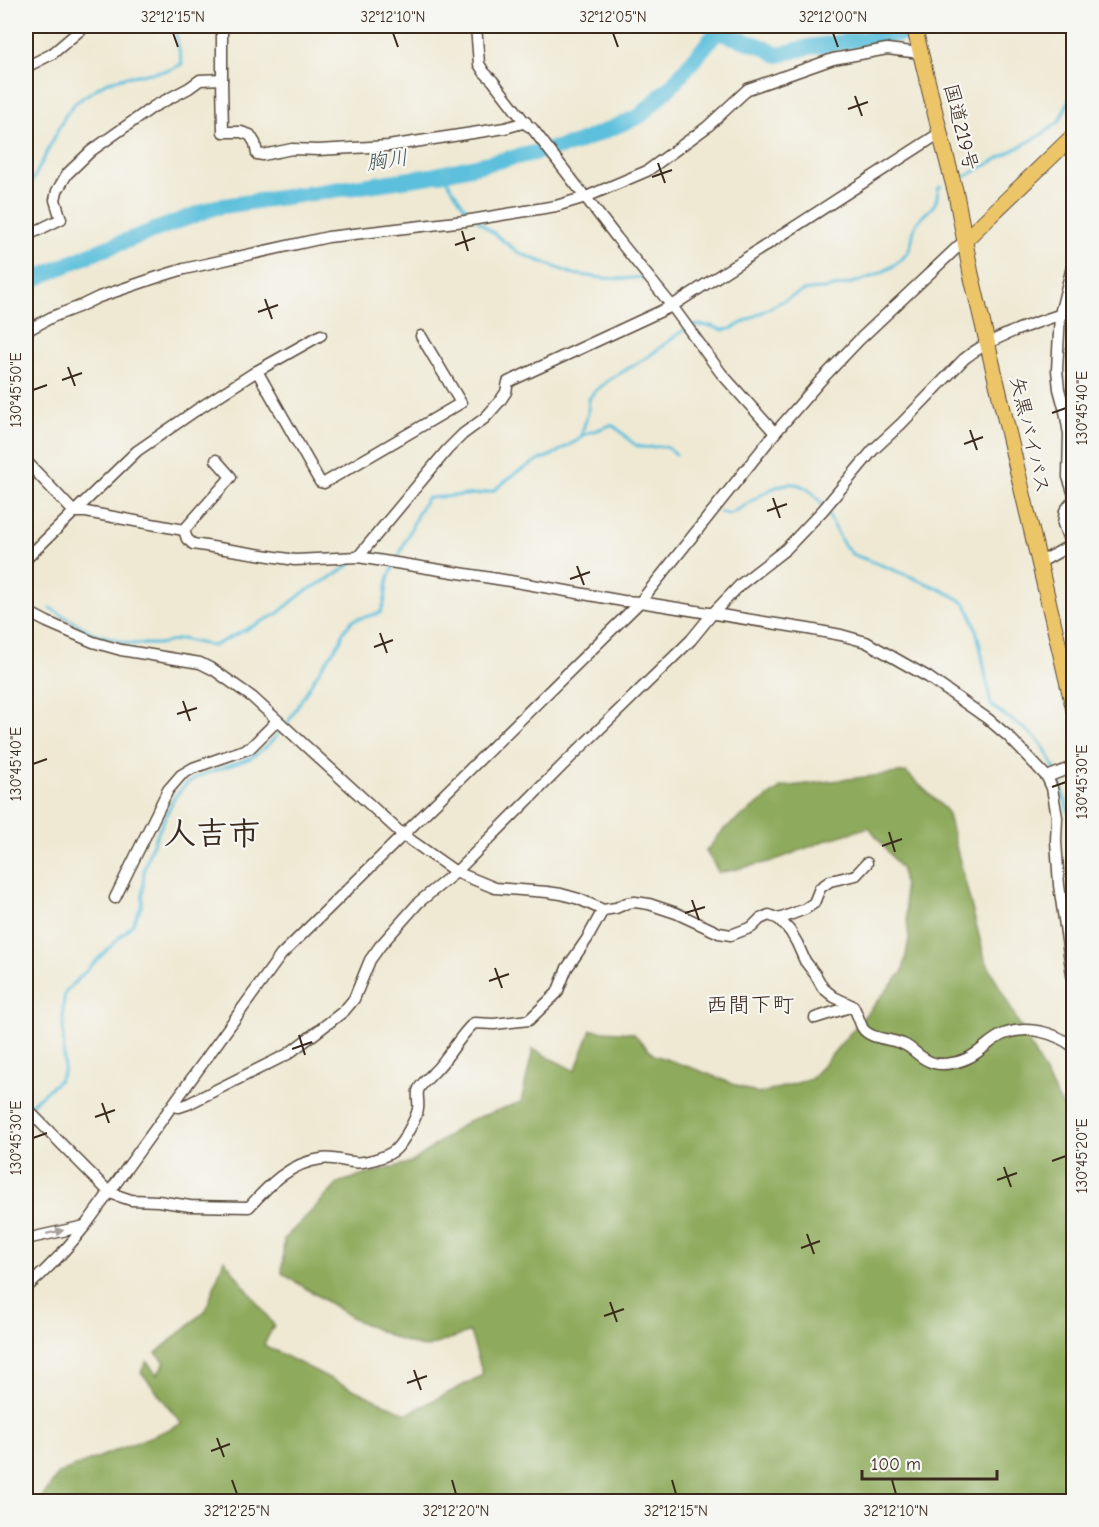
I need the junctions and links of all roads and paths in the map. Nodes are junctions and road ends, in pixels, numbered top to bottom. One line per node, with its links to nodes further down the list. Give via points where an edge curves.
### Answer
1 (86, 26): 6 (street, via 52,54)
2 (222, 26): 7 (street)
3 (476, 26): 8 (street, via 479,64)
4 (914, 26): 5 (highway, 国道219号)
5 (919, 47): 9 (highway, 国道219号); 11 (street, via 832,59 748,89 707,127 646,171)
6 (26, 67)
7 (222, 79): 8 (street, via 223,132 250,135 257,154 263,155 292,149 388,146); 12 (street, via 200,80 100,143 78,162 57,191 55,200 61,219)
8 (529, 125): 11 (street)
9 (940, 133): 13 (highway, 国道219号); 15 (street)
10 (1074, 135): 13 (highway)
11 (584, 195): 15 (street); 18 (street, via 556,206 328,237 184,269 99,297)
12 (26, 236)
13 (965, 240): 21 (highway, 矢黒バイパス); 23 (street, via 859,340)
14 (1074, 259): 17 (street)
15 (672, 306): 23 (street, via 721,373); 29 (street, via 508,382 500,401 447,450)
16 (1074, 310): 17 (street)
17 (1060, 314): 21 (street); 26 (street, via 1056,370 1069,434 1068,477)
18 (26, 331)
19 (321, 335): 22 (street)
20 (421, 336): 22 (street, via 461,403 324,483)
21 (988, 344): 31 (highway, 矢黒バイパス); 34 (street, via 964,359 873,450 786,549 741,584)
22 (257, 371): 27 (street, via 137,451)
23 (775, 433): 32 (street)
24 (216, 460): 28 (street, via 231,477)
25 (26, 461): 27 (street)
26 (1074, 497): 31 (street, via 1065,511 1063,524 1071,545)
27 (74, 512): 28 (street); 30 (street)
28 (184, 530): 29 (street, via 193,544 295,560)
29 (358, 557): 32 (street)
30 (26, 559)
31 (1039, 563): 35 (highway, 矢黒バイパス)
32 (639, 602): 34 (street); 39 (street)
33 (26, 611): 36 (street, via 93,642 200,663 231,681)
34 (713, 613): 38 (street, via 866,642 928,677 988,719); 41 (street, via 691,640)
35 (1074, 710)
36 (277, 721): 39 (street); 42 (street, via 250,748 193,768 174,782)
37 (1074, 766): 38 (street)
38 (1047, 777): 45 (street, via 1057,817 1059,885)
39 (402, 834): 41 (street); 49 (street, via 281,955)
40 (867, 863): 44 (street, via 856,875 830,881 820,888 814,903 805,909)
41 (456, 872): 43 (street, via 495,888 561,894); 49 (street, via 419,902 380,946 344,1011 288,1054 189,1104)
42 (115, 898)
43 (603, 910): 44 (street, via 627,903 649,904 731,935 769,915); 51 (street, via 567,968 557,993 528,1020 474,1023 465,1031 421,1086 415,1119 396,1149 384,1156 356,1163 319,1159 292,1168 249,1207 190,1206 131,1200)
44 (779, 919): 46 (street, via 823,988)
45 (1074, 988)
46 (853, 1006): 47 (street); 48 (street, via 863,1029 870,1035 905,1044 934,1064 970,1057 1004,1034 1026,1029 1046,1032)
47 (815, 1018)
48 (1074, 1047)
49 (173, 1106): 51 (street)
50 (26, 1108): 51 (street)
51 (110, 1193): 52 (street)
52 (85, 1226): 53 (street, one-way to 52); 54 (street)
53 (26, 1239)
54 (26, 1288)

